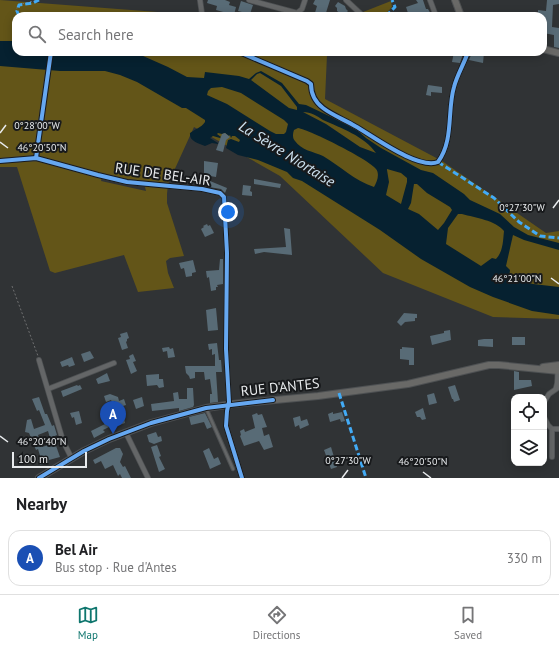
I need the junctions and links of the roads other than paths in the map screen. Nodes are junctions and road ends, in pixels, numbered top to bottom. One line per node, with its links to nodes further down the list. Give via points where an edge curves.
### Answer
1 (200, 0): 7 (street)
2 (250, 0): 8 (street)
3 (305, 0): 9 (street)
4 (346, 0): 10 (street)
5 (430, 0): 11 (street)
6 (455, 0): 12 (street)
7 (202, 12)
8 (293, 12)
9 (299, 12)
10 (359, 12)
11 (434, 12)
12 (460, 12)
13 (547, 50): 14 (street)
14 (559, 53)
15 (248, 56): 16 (street, via 307,81 311,84 314,99 323,108 391,148 432,164 438,162 445,147 454,87)
16 (466, 56)
17 (48, 72): 18 (street)
18 (36, 158): 19 (street); 26 (street, RUE DE BEL-AIR, via 98,176 127,182 202,189 220,193 224,197)
19 (0, 161)
20 (39, 360): 24 (street)
21 (114, 363): 24 (street)
22 (559, 369): 23 (street); 26 (street, RUE D'ANTES, via 488,366 408,384)
23 (558, 388): 25 (street)
24 (48, 389): 33 (street, via 63,441)
25 (547, 397)
26 (229, 404): 27 (street, RUE D'ANTES); 37 (street, via 227,430)
27 (206, 408): 31 (street, RUE D'ANTES, via 151,423); 34 (lane)
28 (547, 423): 29 (street)
29 (552, 429): 30 (street); 32 (street)
30 (559, 429)
31 (126, 433): 33 (street, RUE D'ANTES); 36 (street)
32 (552, 457)
33 (72, 459): 35 (street, RUE D'ANTES)
34 (233, 469)
35 (39, 478)
36 (148, 478)
37 (242, 478)

